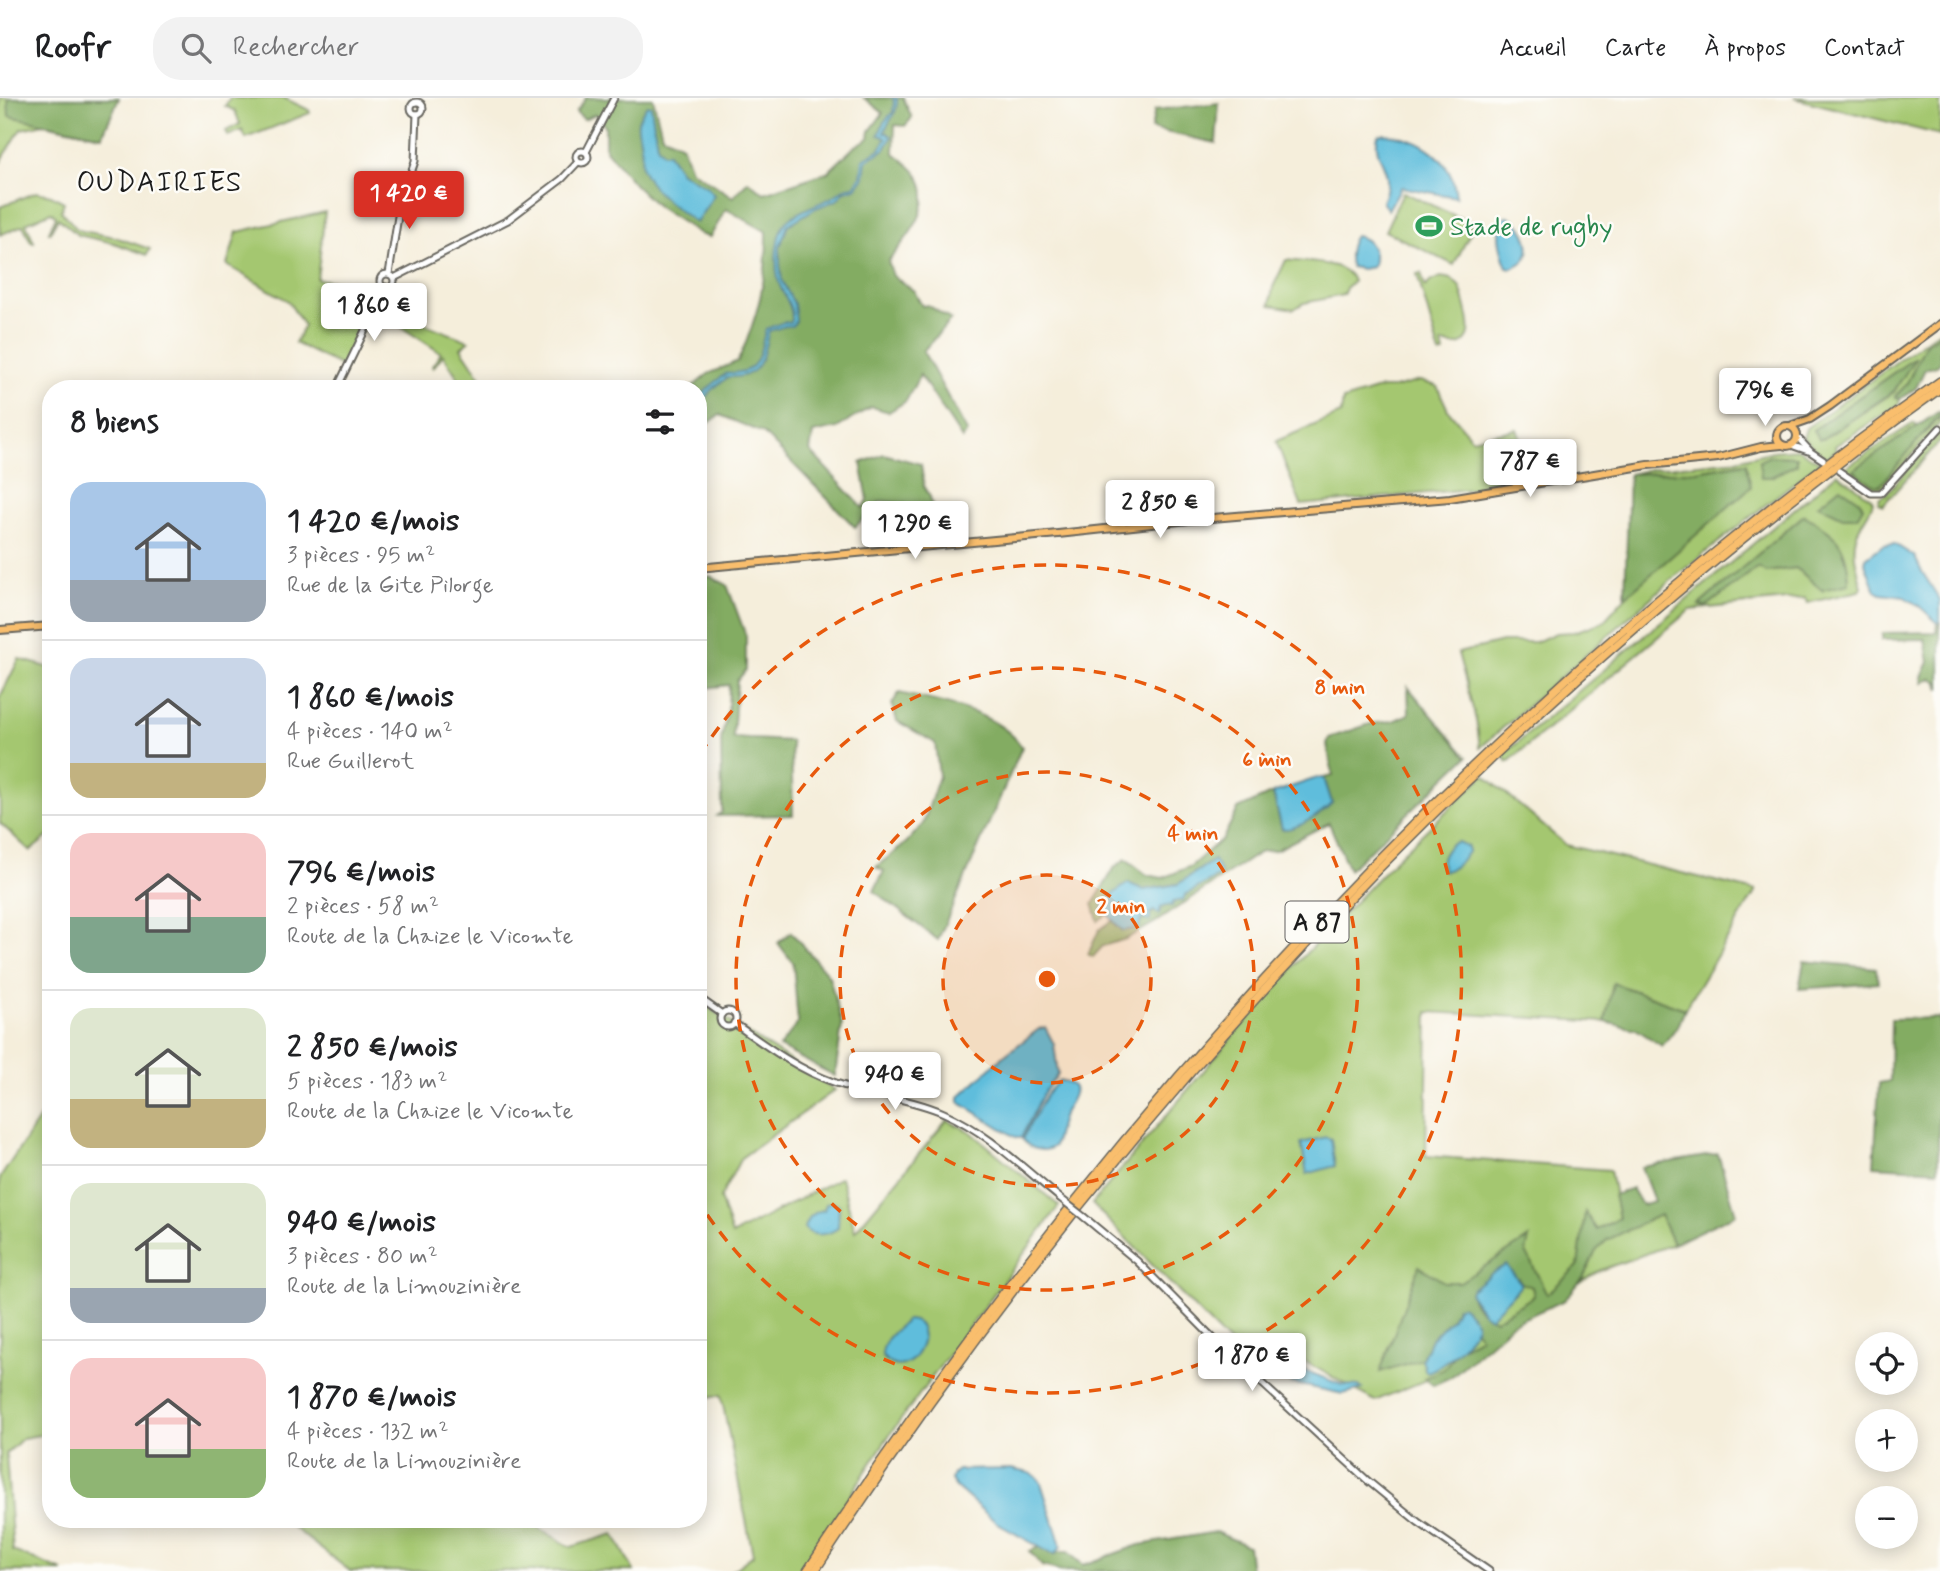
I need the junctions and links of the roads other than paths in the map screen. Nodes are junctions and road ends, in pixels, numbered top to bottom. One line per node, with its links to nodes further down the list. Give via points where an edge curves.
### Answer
1 (614, 98): 3 (street, via 586,152 586,161 578,162 508,220)
2 (417, 100): 3 (street, via 423,109 417,114 415,161 399,210)
3 (391, 276): 4 (street, via 392,285); 4 (street, via 381,278)
4 (386, 287): 6 (street)
5 (1940, 324): 9 (main road)
6 (341, 380)
7 (1940, 382): 26 (highway, A 87, via 1798,487 1642,613 1475,763 1331,907 1210,1038 1059,1219 944,1371)
8 (1940, 389): 27 (highway, A 87, via 1766,520 1620,640 1466,781 1328,919 1186,1076 1056,1233 924,1411)
9 (1810, 419): 10 (main road); 13 (main road)
10 (1790, 426): 12 (main road); 13 (main road)
11 (1940, 428): 19 (street, via 1881,493 1871,493)
12 (1777, 433): 14 (main road); 16 (main road)
13 (1797, 436): 15 (main road); 17 (street)
14 (1782, 445): 15 (main road); 16 (main road)
15 (1791, 445): 17 (street)
16 (1761, 447): 20 (main road, via 1729,457 1638,466 1469,496)
17 (1811, 452): 18 (street)
18 (1823, 460)
19 (1839, 471)
20 (707, 567)
21 (42, 627): 22 (main road)
22 (0, 630)
23 (707, 1003): 24 (street)
24 (722, 1014): 25 (street, via 732,1013); 25 (street, via 724,1025)
25 (734, 1023): 28 (street, bridge, via 817,1076 932,1108 981,1136 1138,1261 1216,1342 1368,1481)
26 (807, 1571)
27 (815, 1571)
28 (1489, 1571)

